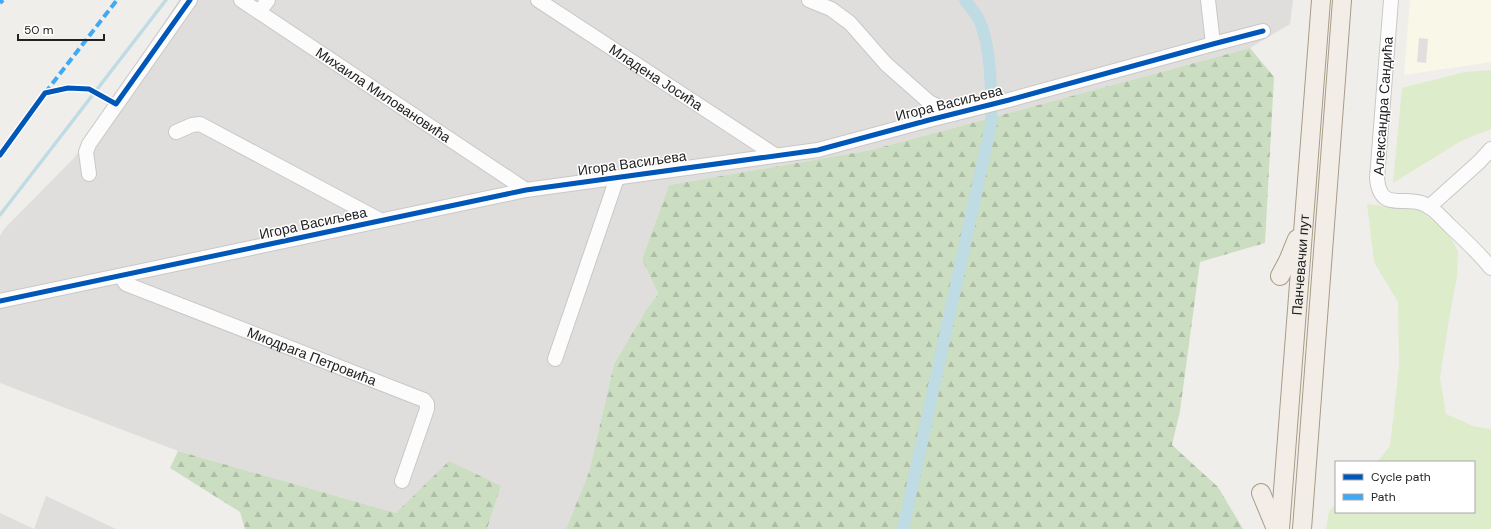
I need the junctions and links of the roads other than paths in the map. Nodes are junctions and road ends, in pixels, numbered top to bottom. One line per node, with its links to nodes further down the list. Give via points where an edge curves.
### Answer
1 (190, 0): 17 (street, via 89,144 86,152)
2 (241, 0): 10 (street, Михаила Миловановића)
3 (268, 0): 10 (street)
4 (538, 0): 16 (street, Младена Јосића)
5 (809, 0): 13 (street, via 831,9 850,23 886,64 929,102)
6 (1208, 0): 12 (street)
7 (1321, 0): 20 (main road, Панчевачки пут)
8 (1342, 0): 32 (main road, Панчевачки пут)
9 (1391, 0): 21 (street, Александра Сандића, via 1378,186 1386,199 1394,202 1416,202)
10 (259, 12): 19 (street, Михаила Миловановића)
11 (1263, 31): 12 (street, Игора Васиљева)
12 (1213, 44): 13 (street, Игора Васиљева)
13 (953, 114): 16 (street, Игора Васиљева, via 818,150)
14 (176, 132): 22 (street, via 200,124)
15 (1491, 149): 21 (street)
16 (775, 156): 18 (street, Игора Васиљева)
17 (89, 174)
18 (617, 178): 19 (street, Игора Васиљева); 27 (street)
19 (526, 190): 22 (street, Игора Васиљева)
20 (1305, 203): 24 (main road, via 1296,242); 31 (main road, Панчевачки пут)
21 (1429, 207): 23 (street, Александра Сандића)
22 (380, 220): 25 (street, Игора Васиљева)
23 (1491, 268)
24 (1280, 276)
25 (120, 277): 26 (street, Игора Васиљева); 28 (street, Миодрага Петровића, via 126,284 424,400 427,409)
26 (0, 301)
27 (555, 359)
28 (402, 481)
29 (1261, 493): 30 (main road)
30 (1276, 529)
31 (1280, 529)
32 (1302, 529)

